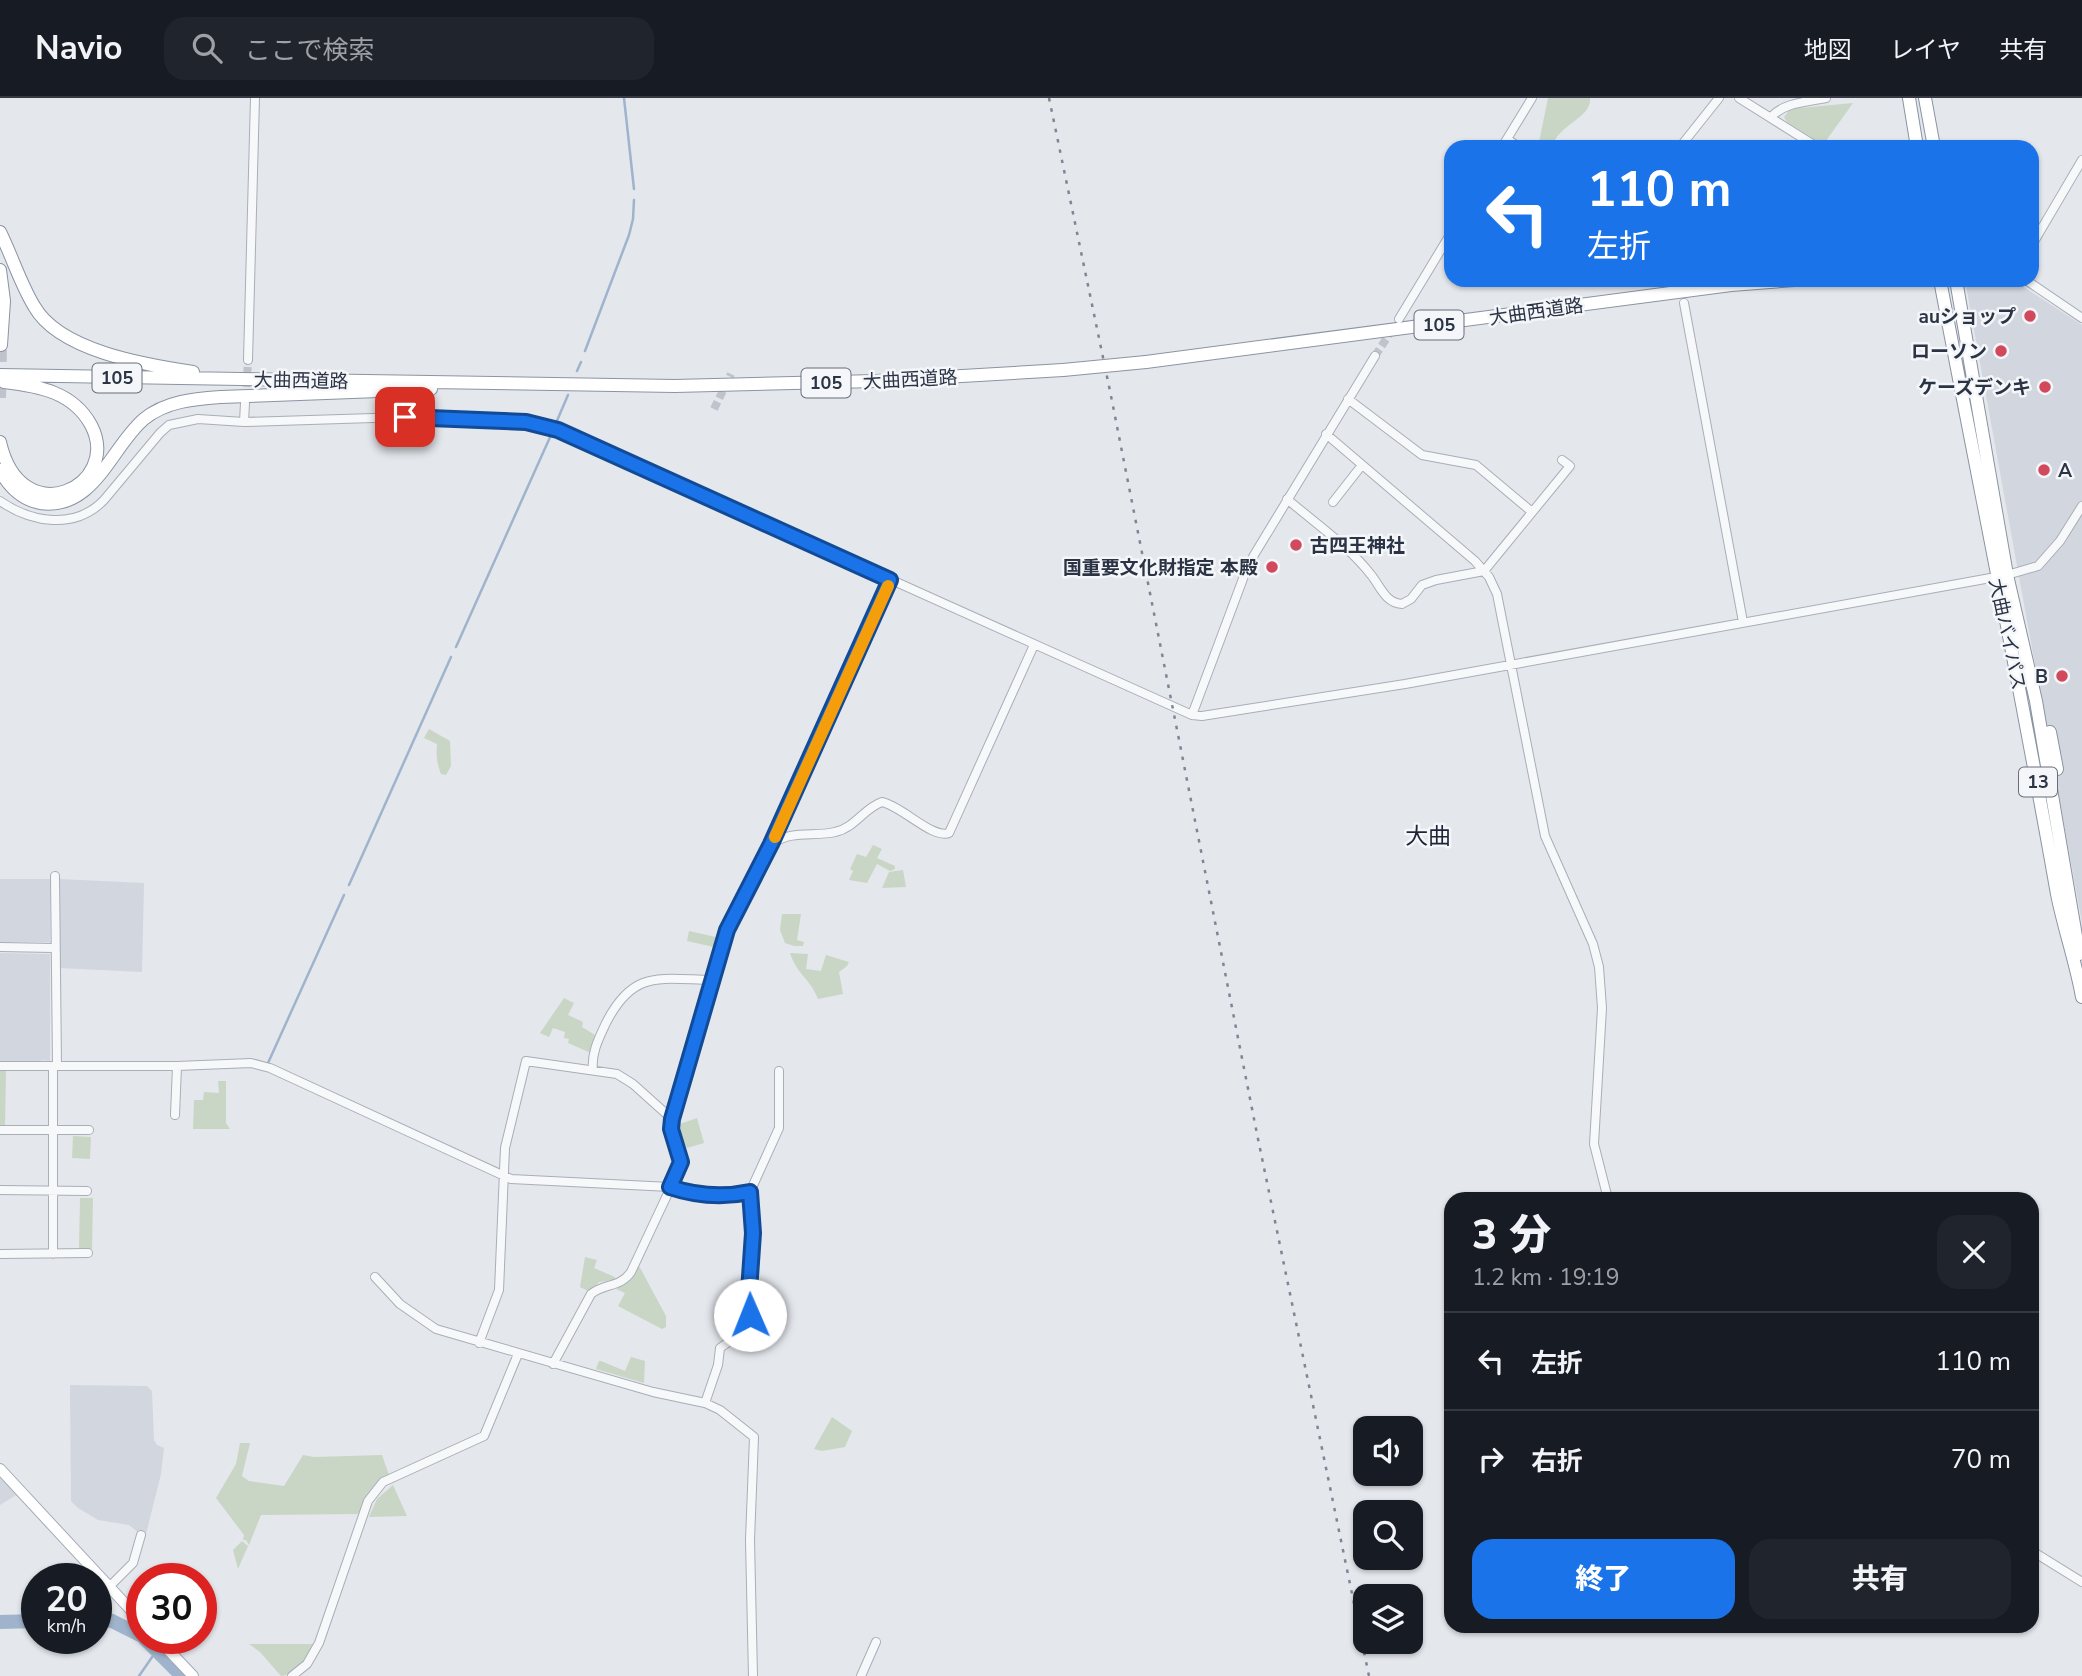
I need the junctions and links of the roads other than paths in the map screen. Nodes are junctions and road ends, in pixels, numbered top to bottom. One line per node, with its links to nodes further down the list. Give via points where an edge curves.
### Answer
1 (254, 98): 28 (street)
2 (1532, 98): 9 (street)
3 (1719, 98): 10 (street)
4 (1739, 98): 8 (street)
5 (1826, 98): 8 (street, via 1786,106)
6 (1909, 98): 12 (highway)
7 (1925, 98): 13 (highway)
8 (1771, 117): 11 (street)
9 (1507, 140)
10 (1686, 140)
11 (1806, 140)
12 (1916, 140)
13 (1933, 140)
14 (2082, 160): 16 (street)
15 (0, 232): 30 (highway, via 34,307 47,323 73,340 151,365)
16 (2039, 233)
17 (1444, 245): 25 (street)
18 (0, 270): 26 (highway, via 4,301)
19 (1716, 287): 32 (highway, 大曲西道路 / 105, bridge, via 1063,370 876,381)
20 (1941, 287): 47 (highway, 大曲バイパス / 13)
21 (1957, 287): 47 (highway, 大曲バイパス / 13)
22 (2036, 287): 24 (street)
23 (1684, 303): 49 (street)
24 (2082, 318)
25 (1399, 319)
26 (1, 345)
27 (1374, 356): 33 (street)
28 (248, 360)
29 (0, 375): 30 (highway, 大曲西道路 / 105)
30 (235, 379): 32 (highway, 大曲西道路 / 105)
31 (0, 382): 37 (highway, via 42,388 79,407 93,430 98,457 77,485 49,495 16,479)
32 (589, 384): 40 (highway, via 188,400 162,407 144,419 95,481 68,501 52,504 20,496)
33 (1348, 399): 36 (street); 45 (street, via 1422,455 1476,464)
34 (245, 403): 35 (street)
35 (244, 422): 42 (street, via 198,419 169,425 95,510 82,517 33,518); 48 (street, via 405,417 526,422 558,430)
36 (1326, 434): 39 (street); 41 (street)
37 (0, 442)
38 (1562, 460): 45 (street, via 1570,466)
39 (1362, 465): 43 (street); 46 (street)
40 (0, 470)
41 (1287, 499): 46 (street, via 1346,548 1393,602 1406,603 1419,587 1436,580); 53 (street, via 1244,576)
42 (0, 501)
43 (1333, 502)
44 (2082, 506): 47 (street, via 2038,566)
45 (1532, 512): 46 (street)
46 (1484, 570): 51 (street, via 1500,604)
47 (2001, 575): 49 (street); 52 (highway, 大曲バイパス / 13); 60 (highway, 大曲バイパス / 13, via 2058,899)
48 (890, 580): 50 (street); 55 (street)
49 (1742, 622): 51 (street)
50 (1034, 645): 53 (street); 55 (street, via 949,833 938,834 882,802 835,832 790,836)
51 (1511, 664): 53 (street, via 1287,704); 77 (street, via 1545,836 1599,967 1602,1008 1594,1144)
52 (2036, 701): 54 (highway, via 2046,713); 60 (highway, 大曲バイパス / 13, via 2072,903)
53 (1192, 715)
54 (2057, 769)
55 (771, 844): 59 (street, via 727,930)
56 (55, 876): 58 (street)
57 (0, 947): 58 (street)
58 (54, 948): 62 (street)
59 (711, 980): 64 (street, via 649,981 630,989 599,1037); 67 (street)
60 (2081, 990)
61 (0, 1066): 62 (street)
62 (55, 1066): 63 (street); 69 (street)
63 (177, 1066): 66 (street); 71 (street, via 251,1063 270,1068)
64 (593, 1070): 67 (street, via 626,1079); 71 (street, via 526,1061 505,1148)
65 (779, 1071): 76 (street, via 779,1128)
66 (175, 1115)
67 (672, 1119): 72 (street, via 681,1162)
68 (0, 1130): 69 (street)
69 (53, 1130): 70 (street); 74 (street)
70 (89, 1130)
71 (503, 1177): 72 (street); 82 (street, via 499,1290)
72 (670, 1187): 76 (street, via 704,1195); 84 (street, via 627,1277 591,1294)
73 (0, 1190): 74 (street)
74 (53, 1191): 75 (street); 80 (street)
75 (87, 1191)
76 (750, 1192): 85 (street, via 750,1327 720,1348)
77 (1606, 1192)
78 (88, 1253): 80 (street)
79 (0, 1254): 80 (street)
80 (53, 1254)
81 (375, 1277): 82 (street, via 400,1304 436,1329)
82 (479, 1343): 83 (street)
83 (517, 1354): 84 (street); 97 (street, via 484,1436 383,1482 368,1501 314,1654)
84 (553, 1364): 85 (street)
85 (705, 1403): 98 (street, via 754,1437 750,1539)
86 (0, 1469): 89 (main road)
87 (141, 1535): 91 (street, via 133,1563)
88 (2039, 1555): 90 (street)
89 (87, 1563)
90 (2082, 1582)
91 (112, 1584)
92 (112, 1590): 93 (main road)
93 (126, 1605)
94 (876, 1642): 99 (street)
95 (172, 1654): 96 (main road)
96 (193, 1676)
97 (292, 1676)
98 (754, 1676)
99 (861, 1676)

